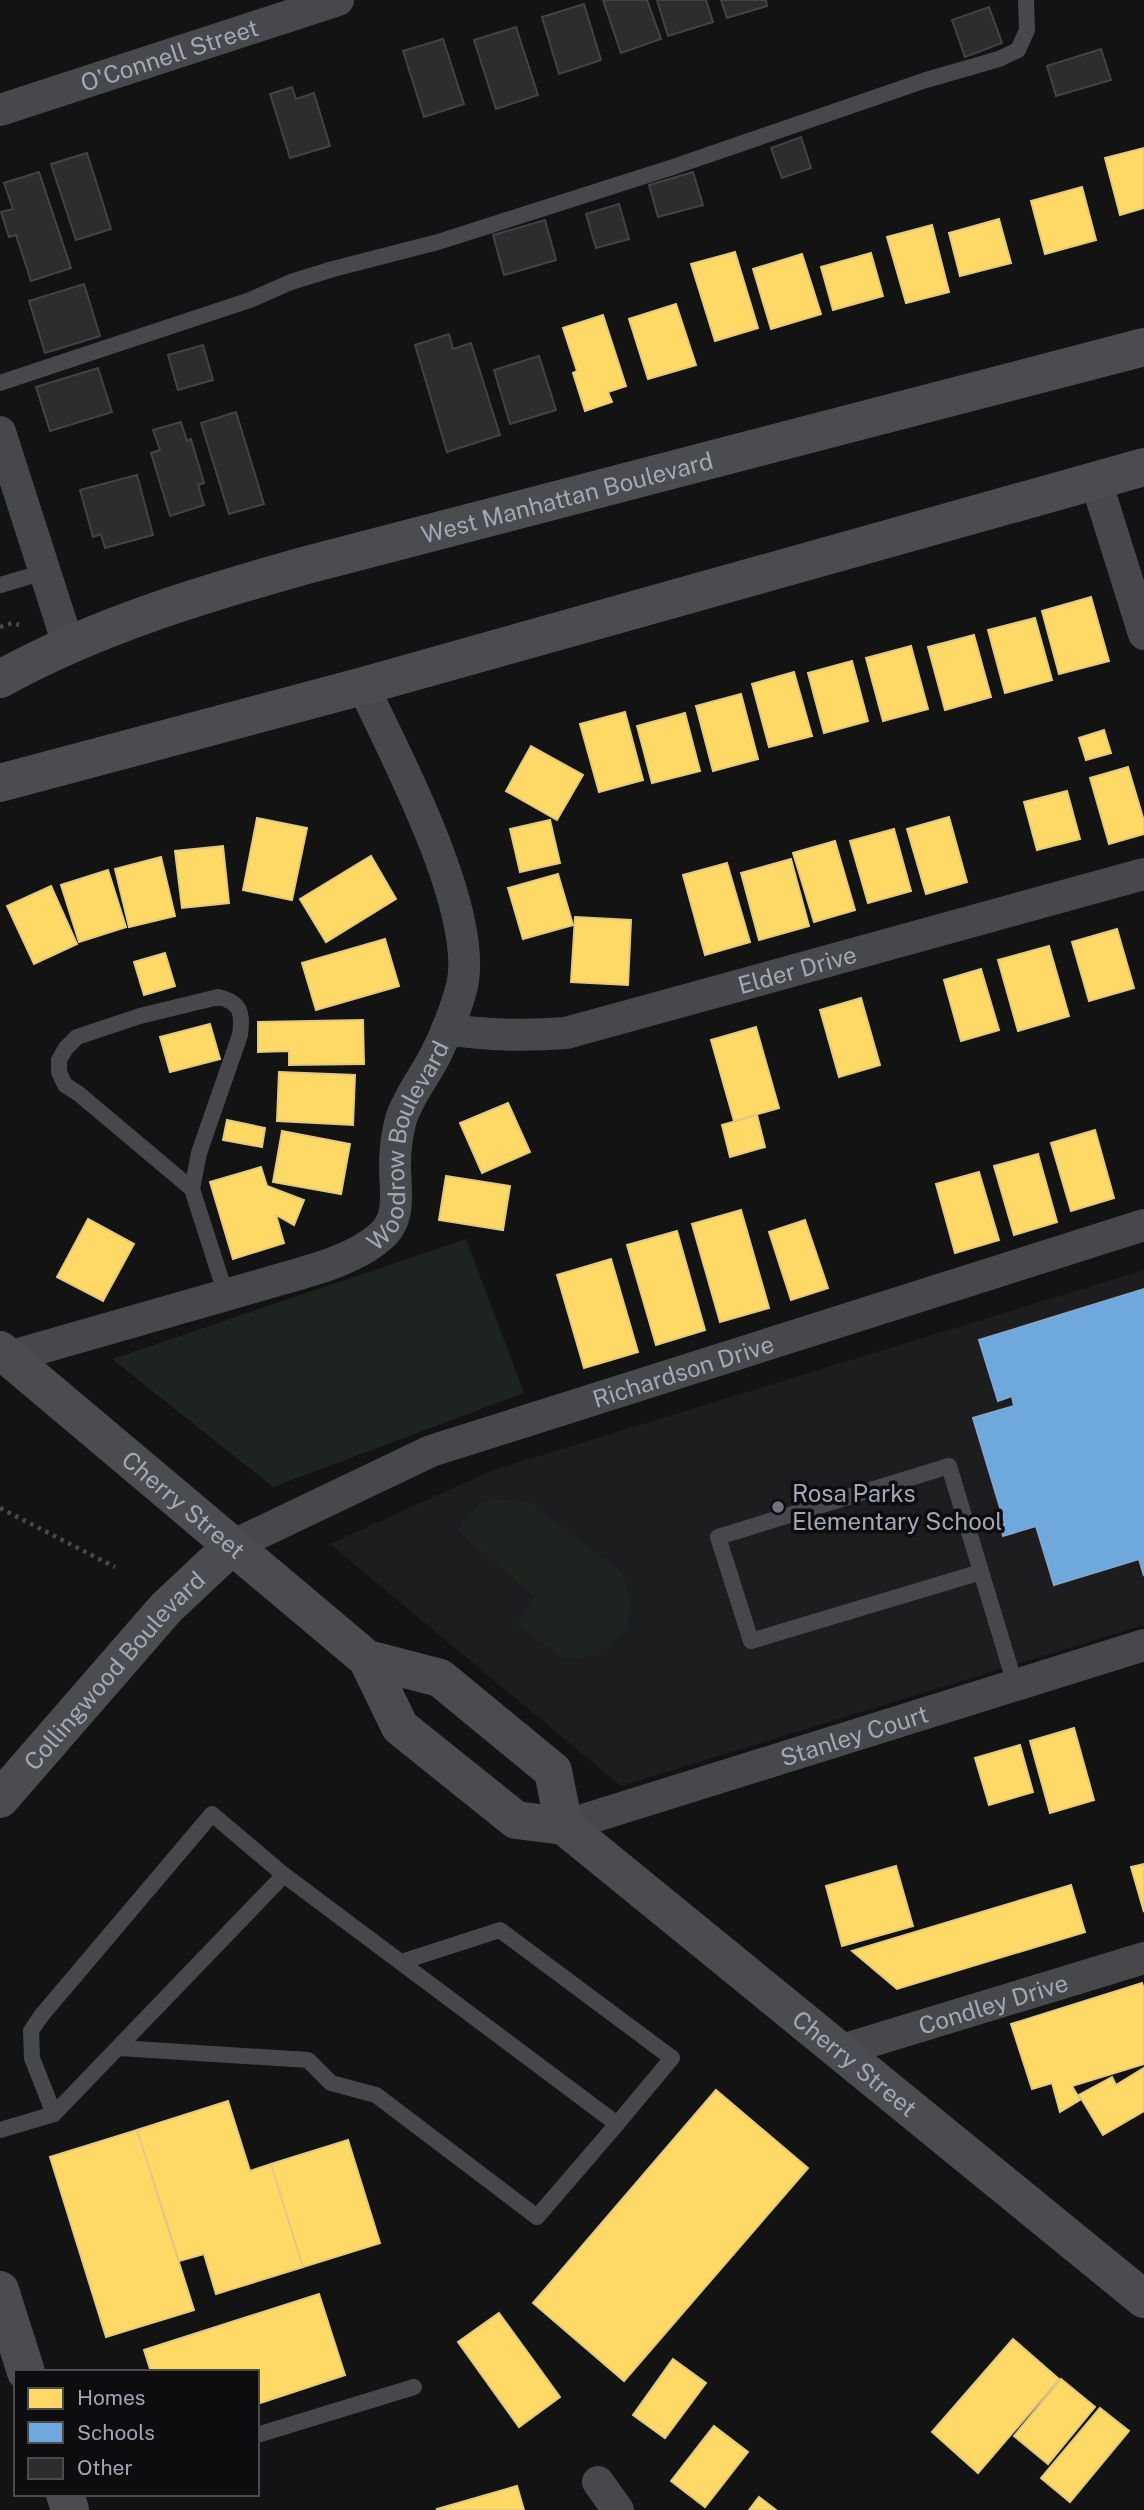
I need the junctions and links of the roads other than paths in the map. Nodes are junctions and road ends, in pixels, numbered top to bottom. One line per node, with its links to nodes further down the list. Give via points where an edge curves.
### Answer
1 (338, 0): 3 (street, O'Connell Street)
2 (1026, 0): 5 (lane, via 1027,30 1017,50 999,59 438,242 302,279)
3 (0, 110)
4 (1144, 347): 12 (main road, West Manhattan Boulevard, via 303,566 193,598)
5 (0, 383)
6 (0, 432): 9 (street)
7 (1144, 467): 8 (main road)
8 (1096, 481): 11 (street); 14 (main road)
9 (44, 572): 10 (lane); 12 (street)
10 (0, 584)
11 (1144, 634)
12 (68, 644): 13 (main road, West Manhattan Boulevard)
13 (0, 679)
14 (363, 686): 15 (main road); 17 (street, Woodrow Boulevard, via 432,835 456,908 463,943 462,986)
15 (0, 783)
16 (1144, 874): 17 (street, Elder Drive, via 566,1033 518,1036)
17 (447, 1029): 20 (street, Woodrow Boulevard, via 401,1119 394,1216 383,1236 340,1259)
18 (192, 1189): 18 (lane, via 65,1085 59,1060 77,1037 218,997 230,1000 242,1021 199,1153); 20 (lane)
19 (1144, 1225): 22 (street, Richardson Drive, via 431,1451)
20 (226, 1295): 21 (street, Woodrow Boulevard)
21 (4, 1353): 22 (main road, Cherry Street)
22 (232, 1546): 25 (main road, Cherry Street); 27 (main road, Collingwood Boulevard, via 166,1608)
23 (981, 1572): 23 (lane, via 948,1466 718,1537 751,1641); 26 (lane)
24 (1144, 1645): 26 (street, Stanley Court)
25 (367, 1659): 28 (main road, Cherry Street, via 400,1727 516,1820); 28 (main road, Cherry Street, via 440,1678 553,1771)
26 (1016, 1684): 28 (street, Stanley Court)
27 (0, 1800)
28 (564, 1826): 33 (main road, Cherry Street)
29 (284, 1875): 31 (lane); 32 (lane); 34 (lane, via 212,1814 31,2031 32,2058)
30 (1144, 1958): 33 (street, Condley Drive)
31 (401, 1962): 35 (lane); 35 (lane, via 500,1930 672,2058)
32 (119, 2048): 34 (lane); 35 (lane, via 307,2060 331,2084 376,2095 537,2217)
33 (842, 2050): 38 (main road, Cherry Street)
34 (54, 2115): 36 (lane)
35 (617, 2124)
36 (0, 2130)
37 (0, 2290): 39 (main road)
38 (1144, 2299)
39 (25, 2370)
40 (414, 2387): 41 (lane)
41 (259, 2434)
42 (598, 2482): 43 (street)
43 (618, 2510)

